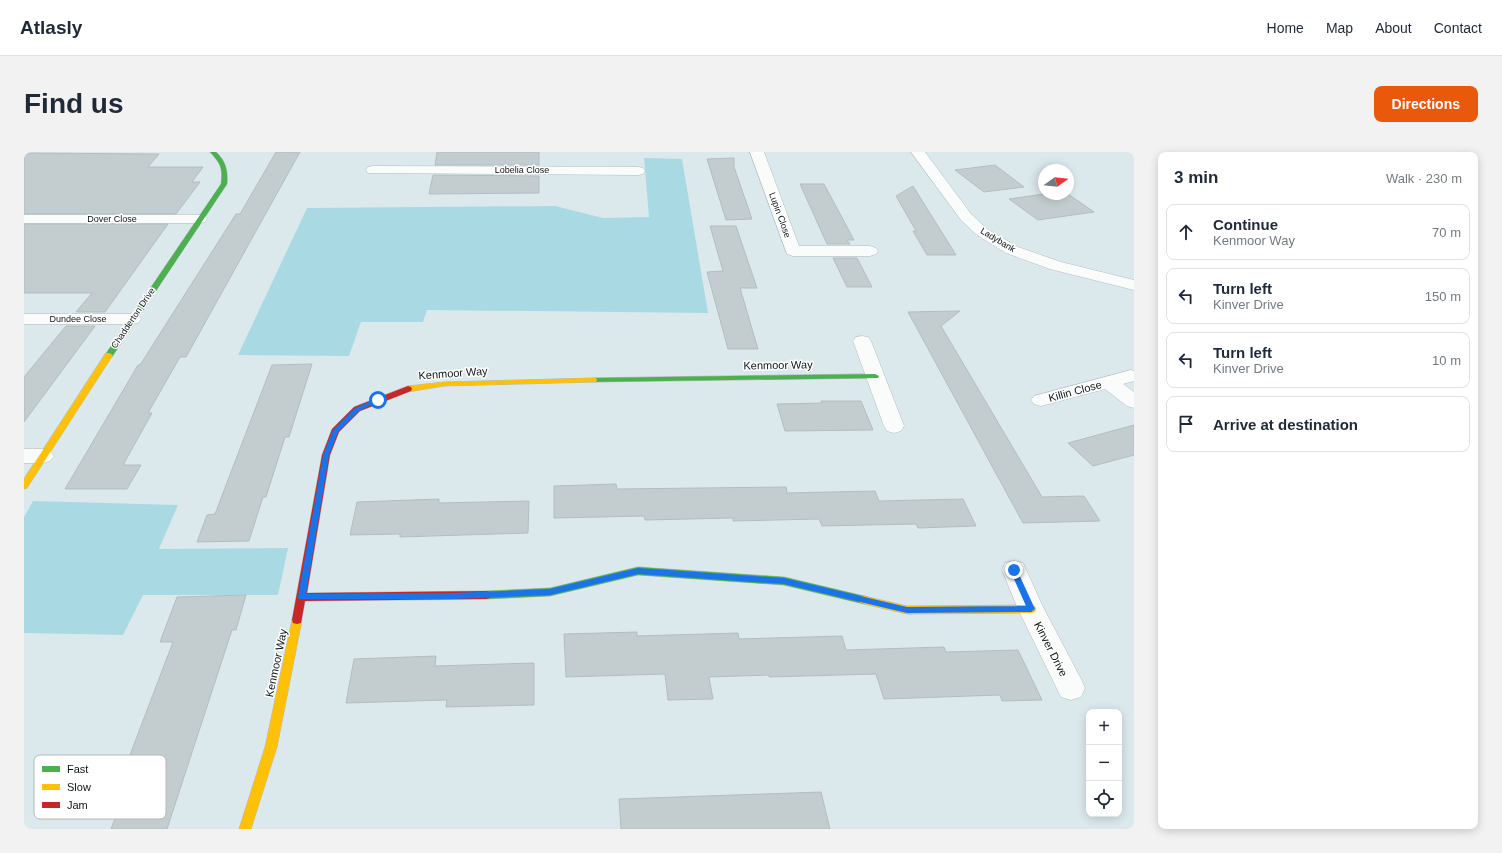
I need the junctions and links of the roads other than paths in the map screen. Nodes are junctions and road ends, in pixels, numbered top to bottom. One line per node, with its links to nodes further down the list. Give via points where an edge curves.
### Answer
1 (213, 152): 7 (street, Chadderton Drive, via 224,161 224,184)
2 (758, 152): 8 (street, Lupin Close, via 793,251)
3 (918, 152): 9 (street, Ladybank, via 966,217 982,232 1012,250 1056,266)
4 (373, 170): 5 (street, Lobelia Close, via 408,164)
5 (638, 171)
6 (24, 219): 7 (street, Dover Close)
7 (200, 219): 11 (street, Chadderton Drive)
8 (870, 251)
9 (1130, 279)
10 (24, 319): 11 (street, Dundee Close)
11 (132, 319): 19 (street, Chadderton Drive)
12 (862, 341): 13 (street)
13 (875, 376): 18 (street); 22 (street, Kenmoor Way, via 444,384 408,389 378,400 357,409 335,431 326,455)
14 (1132, 376): 15 (street, Killin Close)
15 (1108, 382): 16 (street, Killin Close); 17 (street, Killin Close)
16 (1041, 400)
17 (1134, 402)
18 (894, 426)
19 (34, 456): 20 (street, Chadderton Drive)
20 (24, 486)
21 (1014, 570): 23 (street, Kinver Drive)
22 (302, 597): 23 (street, Kinver Drive, via 453,596 550,592 638,571 784,581 907,610); 25 (street, Kenmoor Way, via 271,747)
23 (1031, 609): 24 (street, Kinver Drive)
24 (1071, 688)
25 (245, 829)

